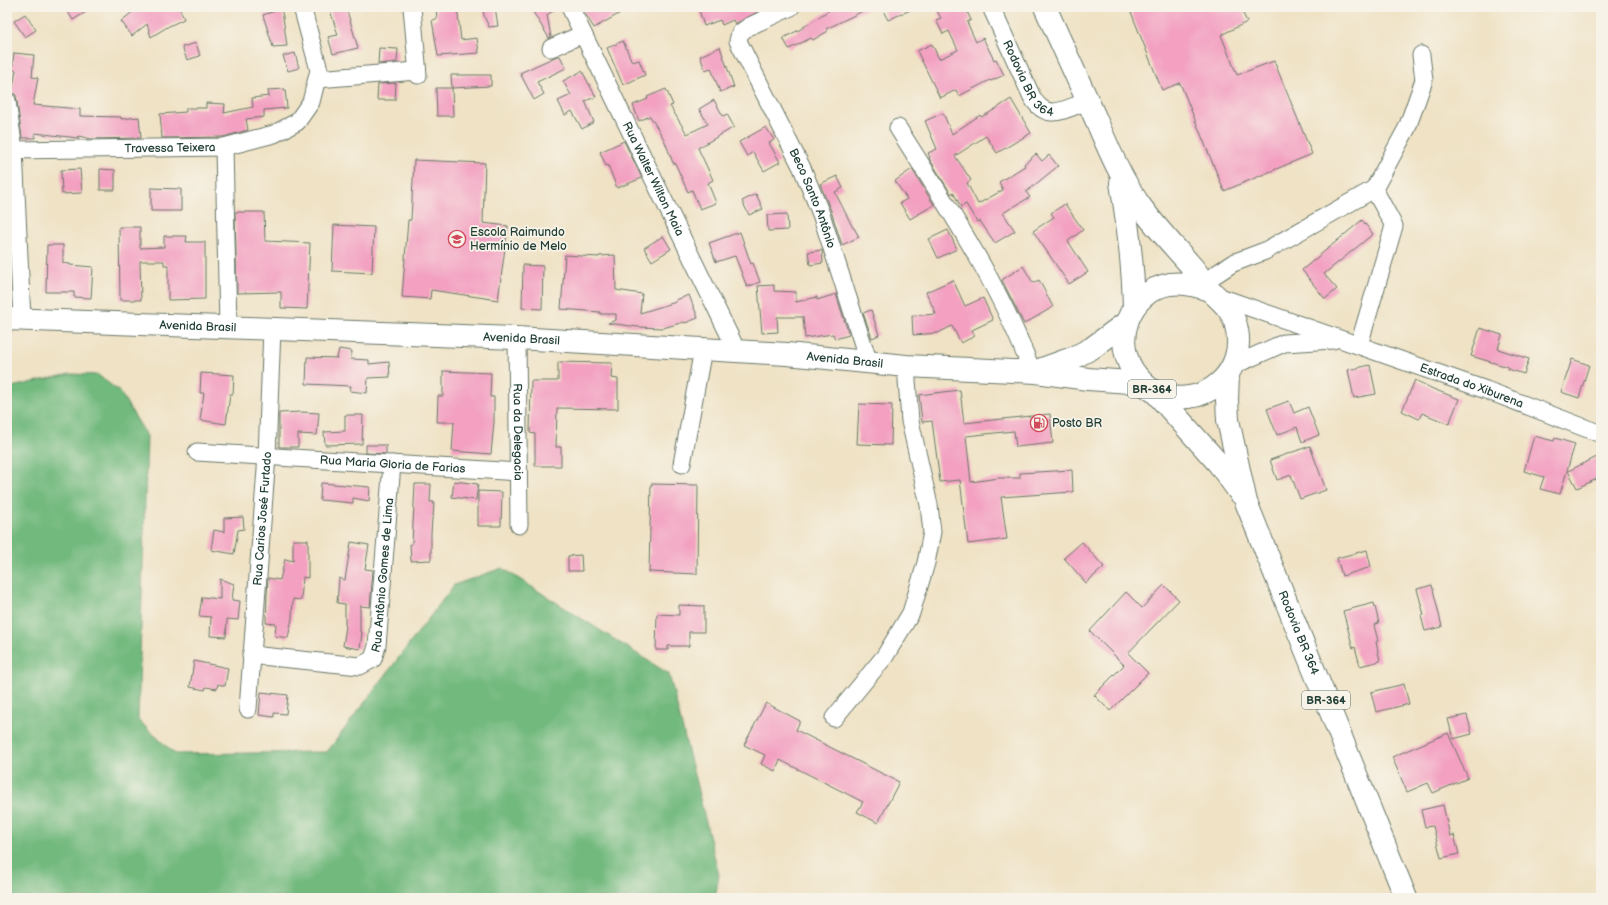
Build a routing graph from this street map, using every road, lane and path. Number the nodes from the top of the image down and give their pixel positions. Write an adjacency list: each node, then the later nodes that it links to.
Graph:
1 (302, 7): 10 (street)
2 (412, 7): 10 (street)
3 (570, 7): 7 (street, Rua Walter Wilton Maia)
4 (791, 7): 28 (street, Beco Santo Antônio)
5 (991, 7): 12 (street, Rodovia BR 364)
6 (1045, 7): 12 (main road, Rodovia BR 364 / BR-364)
7 (583, 34): 8 (street); 27 (street, Rua Walter Wilton Maia)
8 (551, 48)
9 (1420, 55): 17 (street)
10 (317, 79): 14 (street, Travessa Teixera)
11 (7, 101): 15 (street)
12 (1088, 101): 16 (main road, Rodovia BR 364 / BR-364)
13 (898, 128): 31 (street)
14 (224, 147): 15 (street, Travessa Teixera); 21 (street)
15 (14, 150): 20 (street)
16 (1118, 170): 18 (main road, Rodovia BR 364 / BR-364); 19 (main road, Rodovia BR 364 / BR-364)
17 (1374, 189): 18 (street); 25 (street)
18 (1210, 290): 19 (main road, Rodovia BR 364 / BR-364); 24 (street, Estrada do Xiburena); 30 (main road, Rodovia BR 364 / BR-364)
19 (1130, 314): 31 (main road, Avenida Brasil); 32 (main road, Rodovia BR 364 / BR-364)
20 (15, 319): 21 (main road, Avenida Brasil)
21 (228, 327): 22 (main road, Avenida Brasil)
22 (272, 329): 23 (main road, Avenida Brasil); 35 (street, Rua Carios José Furtado)
23 (517, 338): 26 (main road, Avenida Brasil); 38 (street, Rua da Delegacia)
24 (1342, 340): 25 (street, Estrada do Xiburena); 30 (street, Estrada do Xiburena)
25 (1359, 345): 33 (street, Estrada do Xiburena)
26 (702, 349): 27 (main road, Avenida Brasil); 37 (street)
27 (737, 351): 28 (main road, Avenida Brasil)
28 (869, 363): 29 (main road, Avenida Brasil)
29 (906, 366): 31 (main road, Avenida Brasil); 43 (street)
30 (1230, 370): 32 (main road, Rodovia BR 364 / BR-364); 39 (main road, Rodovia BR 364 / BR-364)
31 (1034, 372): 32 (main road, Avenida Brasil)
32 (1149, 387): 39 (main road, Rodovia BR 364 / BR-364)
33 (1601, 434)
34 (197, 452): 35 (street, Rua Maria Gloria de Farias)
35 (266, 456): 36 (street, Rua Maria Gloria de Farias); 41 (street, Rua Carios José Furtado)
36 (392, 464): 38 (street, Rua Maria Gloria de Farias); 41 (street, Rua Antônio Gomes de Lima)
37 (682, 464)
38 (518, 472): 40 (street, Rua da Delegacia)
39 (1246, 502): 44 (main road, Rodovia BR 364 / BR-364)
40 (519, 525)
41 (251, 655): 42 (street, Rua Carios José Furtado)
42 (248, 709)
43 (834, 718)
44 (1406, 898)

